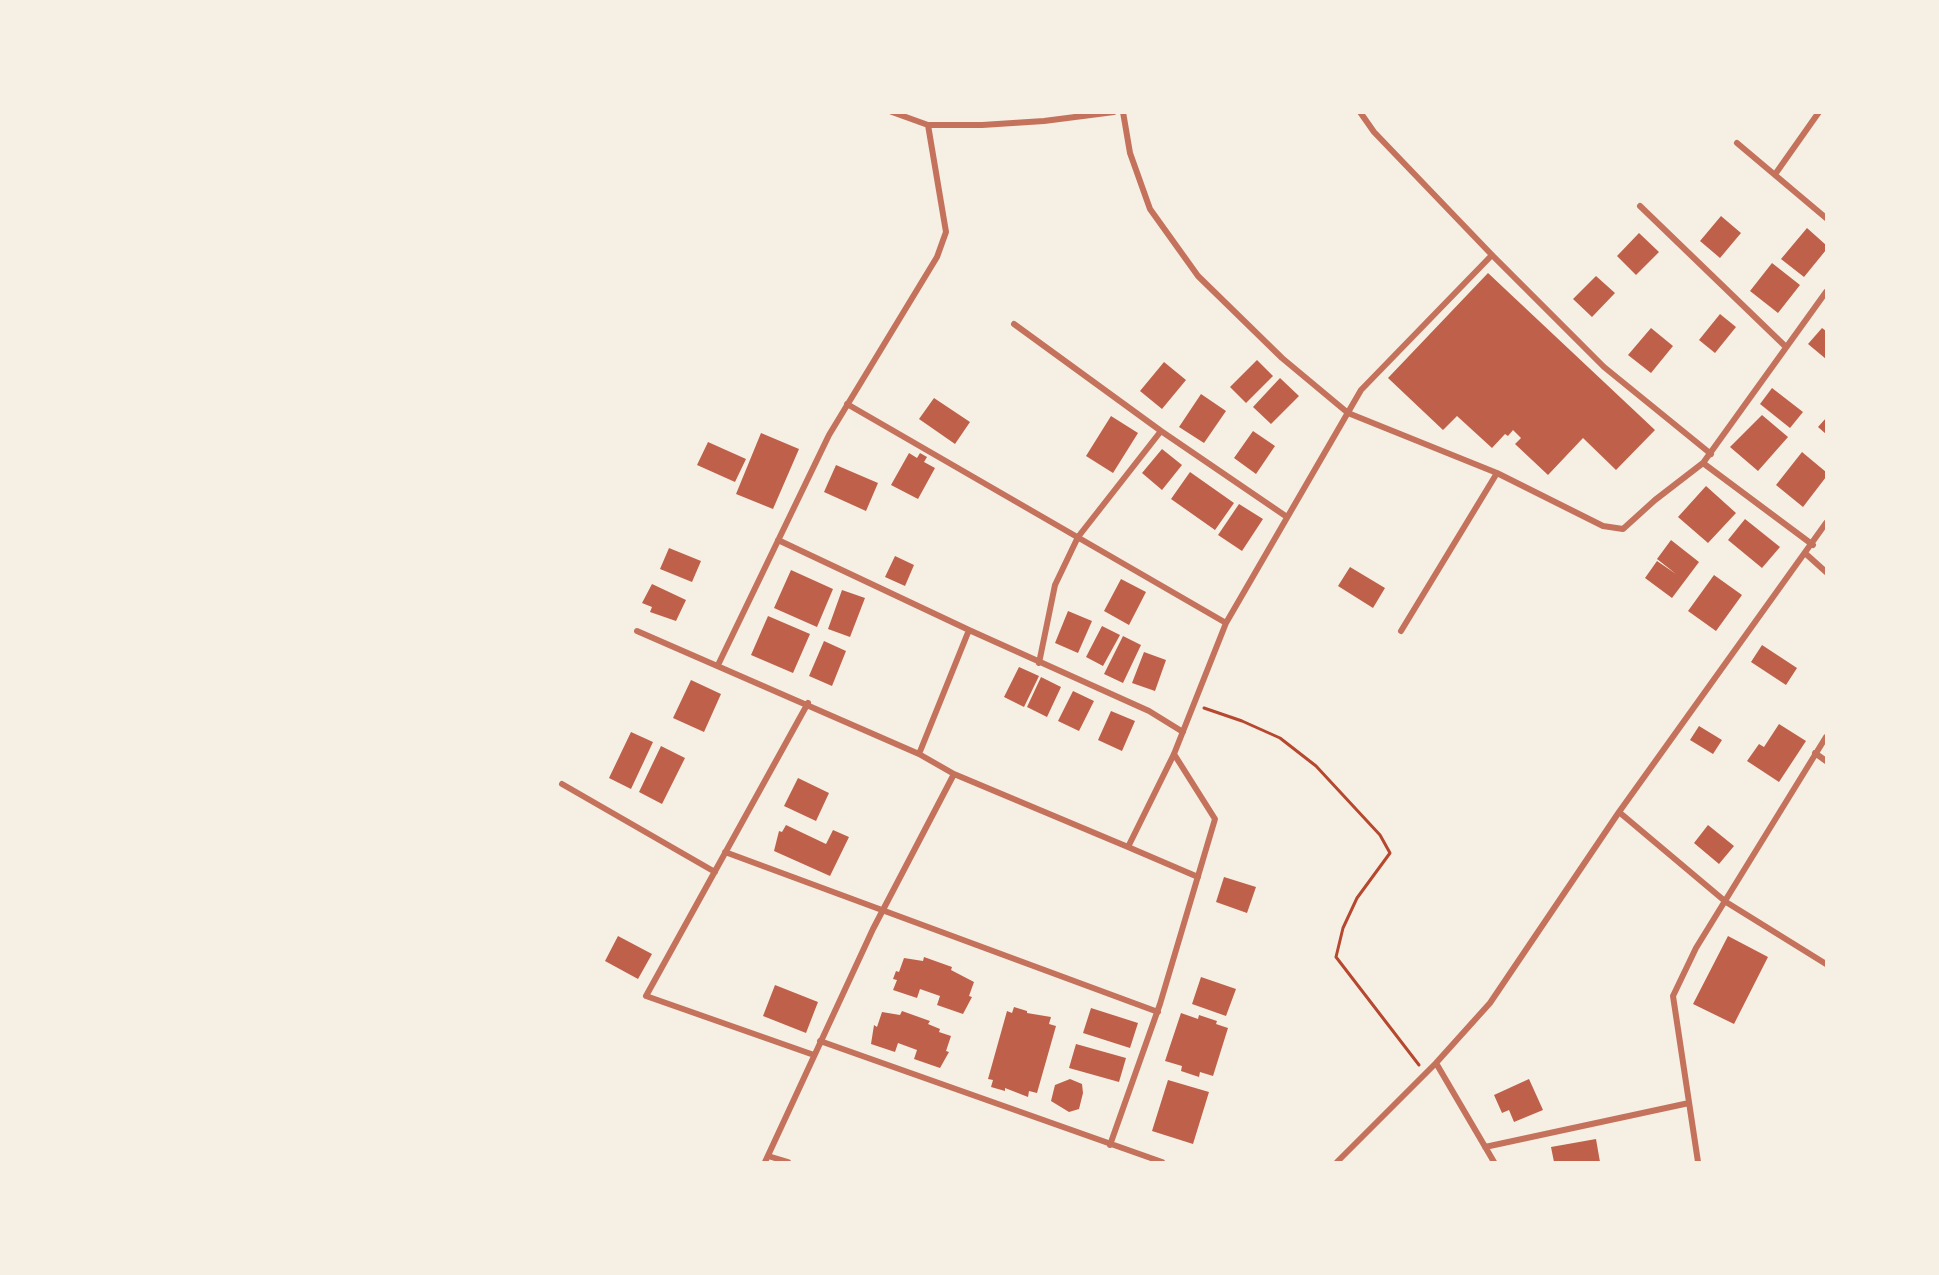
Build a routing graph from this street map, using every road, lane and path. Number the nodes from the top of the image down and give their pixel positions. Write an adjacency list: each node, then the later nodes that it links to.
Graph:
1 (892, 112): 6 (street)
2 (1114, 112): 6 (street)
3 (1123, 112): 16 (street)
4 (1360, 112): 11 (street)
5 (1819, 112): 8 (street)
6 (928, 124): 15 (street)
7 (1737, 143): 8 (street)
8 (1776, 173): 10 (street)
9 (1640, 206): 14 (street)
10 (1827, 218)
11 (1492, 255): 16 (street); 18 (street)
12 (1827, 292): 14 (street)
13 (1014, 324): 17 (street)
14 (1786, 347): 18 (street)
15 (847, 404): 23 (street); 24 (street)
16 (1348, 413): 20 (street); 21 (street)
17 (1161, 431): 21 (street); 23 (street)
18 (1711, 454): 19 (street)
19 (1703, 463): 20 (street); 25 (street)
20 (1497, 473): 31 (street)
21 (1287, 517): 28 (street)
22 (1827, 523): 25 (street)
23 (1078, 537): 28 (street); 32 (street)
24 (778, 540): 29 (street); 33 (street)
25 (1813, 545): 26 (street)
26 (1806, 554): 27 (street); 44 (street)
27 (1827, 572)
28 (1226, 623): 35 (street)
29 (969, 630): 32 (street); 39 (street)
30 (637, 631): 33 (street)
31 (1401, 631)
32 (1040, 663): 36 (street)
33 (718, 665): 34 (street)
34 (808, 704): 39 (street); 46 (street)
35 (1194, 705): 36 (street); 56 (path)
36 (1183, 732): 40 (street)
37 (1827, 737): 38 (street)
38 (1815, 753): 41 (street); 49 (street)
39 (919, 754): 42 (street)
40 (1174, 754): 45 (street); 48 (street)
41 (1827, 761)
42 (954, 774): 45 (street); 50 (street)
43 (562, 784): 47 (street)
44 (1619, 812): 49 (street); 55 (street)
45 (1128, 847): 48 (street)
46 (726, 852): 47 (street); 50 (street)
47 (715, 872): 54 (street)
48 (1198, 877): 52 (street)
49 (1726, 902): 51 (street); 57 (street)
50 (882, 910): 52 (street); 53 (street)
51 (1827, 964)
52 (1158, 1012): 58 (street)
53 (820, 1041): 54 (street); 58 (street)
54 (814, 1055): 60 (street)
55 (1436, 1063): 56 (street); 59 (street)
56 (1425, 1074): 63 (street)
57 (1689, 1103): 59 (street); 65 (street)
58 (1110, 1145): 62 (street)
59 (1485, 1148): 64 (street)
60 (766, 1159): 61 (street)
61 (788, 1162)
62 (1162, 1162)
63 (1337, 1162)
64 (1494, 1162)
65 (1698, 1162)

